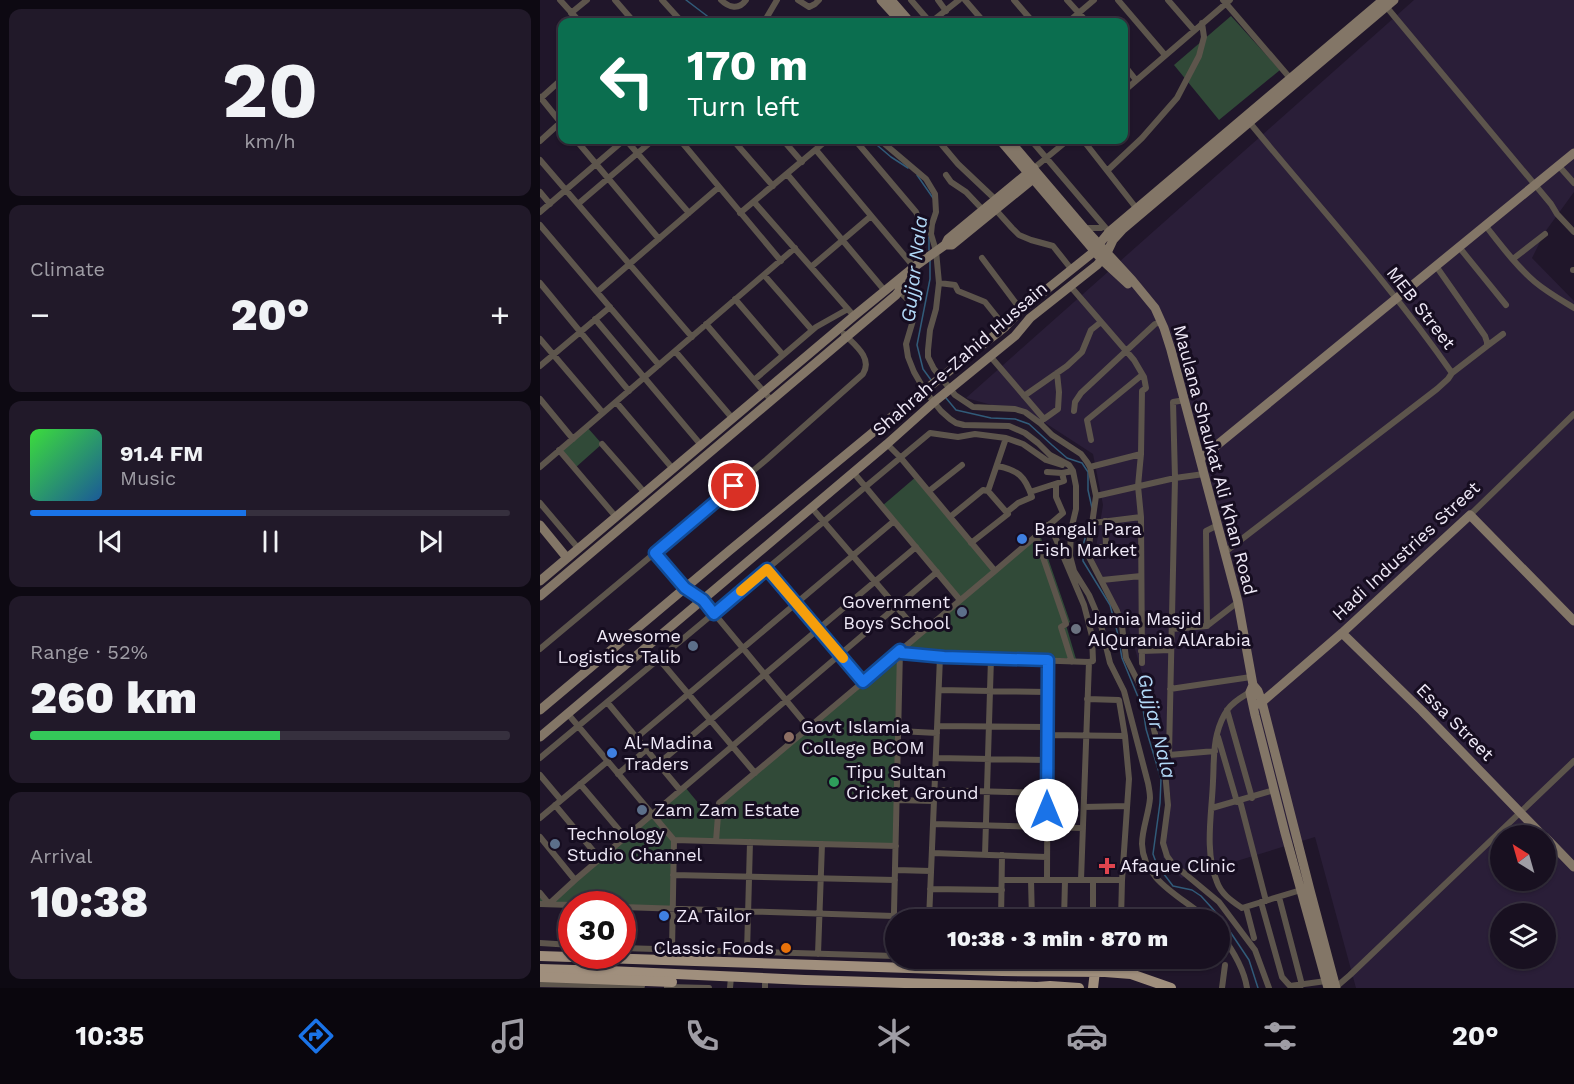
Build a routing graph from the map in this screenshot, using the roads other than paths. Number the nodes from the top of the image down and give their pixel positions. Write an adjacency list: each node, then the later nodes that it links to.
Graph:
1 (560, 0): 24 (street)
2 (586, 0): 24 (street)
3 (615, 0): 27 (street)
4 (662, 0): 28 (street)
5 (721, 0): 6 (street)
6 (746, 0)
7 (777, 0): 29 (street)
8 (798, 0): 9 (street)
9 (819, 0)
10 (881, 0): 30 (main road)
11 (891, 0): 31 (main road)
12 (911, 0): 32 (street)
13 (938, 0): 23 (street)
14 (959, 0): 23 (street)
15 (964, 0): 34 (street)
16 (1014, 0): 35 (street)
17 (1067, 0): 25 (street)
18 (1094, 0): 25 (street)
19 (1118, 0): 40 (street)
20 (1168, 0): 39 (street)
21 (1226, 1): 38 (street); 42 (street)
22 (1386, 2): 42 (main road, Shahrah-e-Zahid Hussain); 48 (main road, Shahrah-e-Zahid Hussain); 81 (street)
23 (946, 11): 33 (street)
24 (571, 13): 26 (street)
25 (1079, 13): 36 (street); 37 (street)
26 (576, 18)
27 (631, 18)
28 (676, 18)
29 (766, 18)
30 (897, 18)
31 (907, 18)
32 (927, 18)
33 (936, 18)
34 (980, 18)
35 (1030, 18)
36 (1073, 18)
37 (1083, 18)
38 (1202, 23): 39 (street); 75 (street)
39 (1194, 30): 40 (street)
40 (1165, 55): 43 (street)
41 (1128, 70): 43 (street)
42 (1290, 78): 90 (main road, Shahrah-e-Zahid Hussain)
43 (1136, 80): 45 (street)
44 (558, 82): 46 (street)
45 (1128, 87)
46 (540, 97): 47 (street)
47 (558, 118)
48 (1250, 123): 99 (main road, Shahrah-e-Zahid Hussain); 125 (street, MEB Street)
49 (558, 126): 50 (street)
50 (540, 141)
51 (579, 144): 73 (street)
52 (620, 144): 73 (street)
53 (629, 144): 68 (street)
54 (648, 144): 68 (street)
55 (683, 144): 83 (street)
56 (736, 144): 82 (street)
57 (786, 144): 72 (street)
58 (823, 144): 67 (street)
59 (858, 144): 110 (street)
60 (885, 144): 110 (street)
61 (1004, 144): 76 (main road, Maulana Shaukat Ali Khan Road)
62 (1012, 144): 76 (main road, Maulana Shaukat Ali Khan Road)
63 (1035, 144): 70 (street)
64 (1063, 144): 70 (street)
65 (1086, 144): 75 (street)
66 (942, 145): 89 (street)
67 (816, 150): 72 (street); 95 (street)
68 (638, 153): 79 (street); 93 (street)
69 (1573, 155): 74 (main road)
70 (1047, 158): 76 (street); 99 (street)
71 (540, 160): 84 (street)
72 (802, 162): 77 (street)
73 (596, 164): 79 (street); 84 (street)
74 (1558, 165): 80 (street); 81 (main road)
75 (1108, 170): 90 (street)
76 (1034, 173): 89 (main road); 98 (main road, Maulana Shaukat Ali Khan Road); 107 (main road, Maulana Shaukat Ali Khan Road)
77 (787, 174): 82 (street); 103 (street)
78 (946, 175): 91 (street)
79 (608, 178): 88 (street); 102 (street)
80 (1574, 183)
81 (1535, 185): 97 (main road); 100 (street)
82 (773, 186): 86 (street)
83 (719, 187): 93 (street); 94 (street)
84 (566, 190): 87 (street); 88 (street)
85 (540, 192): 87 (street)
86 (754, 202): 94 (street); 106 (street)
87 (550, 204): 92 (street)
88 (578, 204): 113 (street)
89 (995, 204): 91 (main road); 104 (main road); 116 (street)
90 (1137, 209): 99 (main road, Shahrah-e-Zahid Hussain)
91 (983, 210): 104 (main road)
92 (540, 212)
93 (689, 213): 102 (street)
94 (740, 213): 112 (street)
95 (871, 216): 103 (street); 110 (street)
96 (540, 225): 124 (street)
97 (1485, 225): 105 (main road); 111 (street)
98 (1084, 228): 99 (street); 107 (main road, Maulana Shaukat Ali Khan Road)
99 (1109, 232): 107 (main road, Shahrah-e-Zahid Hussain); 108 (main road, Shahrah-e-Zahid Hussain)
100 (1574, 232)
101 (1545, 234): 111 (street)
102 (659, 238): 113 (street)
103 (842, 240): 115 (street); 122 (street)
104 (945, 245): 110 (main road)
105 (1460, 247): 114 (main road); 127 (street)
106 (795, 248): 112 (street); 115 (street)
107 (1097, 248): 108 (main road, Maulana Shaukat Ali Khan Road); 116 (main road, Shahrah-e-Zahid Hussain)
108 (1105, 256): 121 (main road, Shahrah-e-Zahid Hussain); 133 (main road, Maulana Shaukat Ali Khan Road)
109 (982, 258): 130 (street)
110 (926, 259): 118 (main road); 119 (street)
111 (1513, 259): 129 (street)
112 (781, 261): 117 (street)
113 (629, 264): 124 (street); 141 (street)
114 (1436, 266): 125 (main road); 143 (street)
115 (811, 267): 131 (street)
116 (1072, 270): 130 (main road, Shahrah-e-Zahid Hussain)
117 (764, 275): 126 (street); 137 (street)
118 (901, 279): 122 (main road); 123 (main road)
119 (939, 282): 136 (street); 155 (street)
120 (540, 283): 138 (street)
121 (1071, 287): 134 (street); 148 (main road, Shahrah-e-Zahid Hussain)
122 (885, 291): 131 (main road)
123 (899, 291): 139 (main road); 157 (street)
124 (597, 292): 128 (street)
125 (1395, 298): 152 (street, MEB Street); 181 (main road)
126 (735, 299): 135 (street); 147 (street)
127 (1506, 305)
128 (610, 307): 132 (street); 149 (street)
129 (1574, 308)
130 (1021, 310): 136 (main road, Shahrah-e-Zahid Hussain)
131 (851, 312): 137 (street); 139 (main road)
132 (595, 319): 138 (street); 154 (street)
133 (1159, 319): 144 (street); 164 (main road, Maulana Shaukat Ali Khan Road)
134 (1101, 322): 144 (street); 151 (street)
135 (706, 324): 141 (street); 156 (street)
136 (1005, 327): 155 (main road, Shahrah-e-Zahid Hussain)
137 (812, 330): 147 (street)
138 (580, 332): 146 (street); 158 (street)
139 (843, 332): 160 (main road); 163 (main road); 223 (street)
140 (1503, 334): 143 (street)
141 (692, 337): 145 (street)
142 (540, 339): 146 (street)
143 (1487, 346): 152 (street)
144 (1126, 350): 153 (street); 167 (street)
145 (675, 351): 149 (street); 170 (street)
146 (553, 355): 150 (street); 168 (street)
147 (783, 355): 156 (street)
148 (990, 356): 159 (main road, Shahrah-e-Zahid Hussain); 161 (street)
149 (659, 365): 154 (street)
150 (540, 366)
151 (1057, 373): 161 (street); 171 (street)
152 (1452, 373): 222 (street, MEB Street)
153 (1142, 375): 174 (street); 179 (street)
154 (644, 378): 158 (street); 177 (street)
155 (939, 379): 157 (main road, Shahrah-e-Zahid Hussain); 159 (street)
156 (754, 380): 160 (street)
157 (926, 390): 165 (street); 220 (main road, Shahrah-e-Zahid Hussain)
158 (629, 391): 166 (street)
159 (948, 391): 165 (main road, Shahrah-e-Zahid Hussain); 171 (street)
160 (763, 392): 163 (street); 170 (main road)
161 (1024, 396): 171 (street)
162 (540, 399): 173 (street)
163 (771, 400): 235 (main road)
164 (1185, 400): 181 (main road, Maulana Shaukat Ali Khan Road); 193 (street)
165 (935, 401): 176 (main road, Shahrah-e-Zahid Hussain); 188 (street)
166 (616, 402): 168 (street); 187 (street)
167 (1074, 411)
168 (603, 413): 173 (street)
169 (1574, 414): 205 (street, Hadi Industries Street)
170 (733, 418): 177 (main road)
171 (1042, 421): 186 (street)
172 (1006, 438): 180 (street); 184 (street); 185 (street)
173 (573, 439): 178 (street)
174 (1091, 440)
175 (602, 444): 200 (street)
176 (887, 444): 180 (street); 189 (main road, Shahrah-e-Zahid Hussain)
177 (701, 445): 187 (main road)
178 (559, 450): 182 (street); 206 (street)
179 (1142, 454): 186 (street); 195 (street)
180 (900, 457): 196 (street); 198 (street)
181 (1200, 459): 192 (main road, Maulana Shaukat Ali Khan Road)
182 (541, 463)
183 (962, 465): 198 (street)
184 (1062, 465)
185 (997, 466): 197 (street); 199 (street)
186 (1089, 467): 201 (street)
187 (673, 469): 200 (main road)
188 (1073, 471): 191 (street); 372 (street)
189 (853, 472): 196 (street); 203 (main road, Shahrah-e-Zahid Hussain)
190 (1047, 472): 191 (street)
191 (1062, 473): 194 (street)
192 (1204, 474): 193 (street); 215 (main road, Maulana Shaukat Ali Khan Road)
193 (1175, 478): 195 (street); 245 (street)
194 (1056, 484): 199 (street); 214 (street)
195 (1138, 486): 201 (street); 208 (street)
196 (865, 487): 209 (street); 211 (street)
197 (988, 490): 204 (street); 207 (street)
198 (929, 492): 207 (street)
199 (1030, 492): 204 (street)
200 (645, 493): 206 (main road)
201 (1096, 496): 212 (street)
202 (540, 503): 219 (street)
203 (812, 508): 211 (street); 226 (main road, Shahrah-e-Zahid Hussain)
204 (1006, 512): 217 (street)
205 (1470, 515): 242 (main road); 247 (main road, Hadi Industries Street)
206 (616, 517): 219 (main road)
207 (950, 517): 217 (street)
208 (1141, 517): 210 (street); 231 (street)
209 (894, 521): 218 (street); 224 (street)
210 (1105, 521): 212 (street); 221 (street)
211 (824, 522): 224 (street); 227 (street)
212 (1093, 523): 221 (street)
213 (540, 525): 225 (main road)
214 (1048, 525): 216 (street); 259 (street)
215 (1218, 525): 222 (main road, Maulana Shaukat Ali Khan Road); 243 (street)
216 (1036, 537): 228 (street); 258 (street)
217 (972, 543): 228 (street)
218 (916, 547): 229 (street); 233 (street)
219 (578, 548): 225 (main road)
220 (729, 550): 226 (main road); 234 (main road, Shahrah-e-Zahid Hussain)
221 (1089, 550): 232 (street)
222 (1225, 552): 238 (main road, Maulana Shaukat Ali Khan Road)
223 (655, 553): 234 (street); 249 (street)
224 (853, 556): 233 (street); 239 (street)
225 (567, 558): 230 (main road)
226 (742, 567): 236 (main road, Shahrah-e-Zahid Hussain)
227 (767, 569): 239 (street); 241 (street)
228 (995, 571): 237 (street)
229 (937, 572): 237 (street); 240 (street)
230 (542, 576)
231 (1141, 576): 232 (street); 251 (street)
232 (1102, 580): 419 (street)
233 (875, 581): 240 (street); 244 (street)
234 (685, 588): 236 (street); 273 (main road, Shahrah-e-Zahid Hussain)
235 (540, 596)
236 (703, 600): 241 (street); 275 (main road, Shahrah-e-Zahid Hussain)
237 (960, 600): 246 (street)
238 (1238, 602): 243 (street); 263 (main road, Maulana Shaukat Ali Khan Road)
239 (796, 603): 244 (street); 248 (street)
240 (896, 607): 246 (street); 253 (street)
241 (714, 614): 248 (street); 255 (street)
242 (1574, 621)
243 (1207, 626): 245 (street)
244 (818, 629): 253 (street); 261 (street)
245 (1172, 629): 250 (street)
246 (919, 633): 252 (street)
247 (1342, 633): 272 (main road, Hadi Industries Street); 317 (main road, Essa Street)
248 (743, 648): 261 (street); 268 (street)
249 (540, 649)
250 (1171, 650): 251 (street); 264 (street)
251 (1141, 651): 260 (street)
252 (901, 652): 254 (street); 262 (street); 282 (street)
253 (840, 655): 262 (street); 270 (street)
254 (940, 657): 256 (street); 265 (street)
255 (658, 658): 268 (street); 271 (street)
256 (991, 658): 257 (street); 266 (street)
257 (1048, 660): 258 (street); 267 (street)
258 (1072, 662): 259 (street)
259 (1089, 662): 269 (street)
260 (1142, 663)
261 (765, 675): 270 (street); 276 (street)
262 (863, 682): 280 (street)
263 (1251, 684): 264 (street); 272 (main road, Maulana Shaukat Ali Khan Road); 274 (street)
264 (1170, 689): 291 (street)
265 (939, 690): 266 (street); 281 (street)
266 (990, 691): 267 (street); 278 (street)
267 (1048, 692): 279 (street)
268 (688, 694): 276 (street); 288 (street)
269 (1087, 699): 285 (street); 286 (street)
270 (786, 700): 280 (street); 289 (street)
271 (607, 702): 277 (street); 288 (street)
272 (1258, 704): 305 (main road, Maulana Shaukat Ali Khan Road); 407 (main road, Maulana Shaukat Ali Khan Road)
273 (540, 710)
274 (1227, 710): 283 (street); 308 (street)
275 (568, 714): 277 (street); 287 (main road, Shahrah-e-Zahid Hussain)
276 (711, 720): 289 (street); 298 (street)
277 (578, 726): 292 (street); 296 (street)
278 (989, 726): 279 (street); 281 (street); 294 (street)
279 (1048, 727): 284 (street)
280 (809, 728): 299 (street)
281 (937, 729): 282 (street); 293 (street)
282 (899, 731): 310 (street)
283 (1217, 733): 291 (street); 312 (street)
284 (1048, 735): 285 (street); 295 (street)
285 (1086, 735): 286 (street); 315 (street)
286 (1125, 736): 314 (street)
287 (540, 738)
288 (636, 738): 290 (street)
289 (732, 746): 299 (street); 303 (street)
290 (646, 750): 298 (street); 300 (street)
291 (1215, 751): 316 (street)
292 (540, 758)
293 (936, 758): 294 (street); 304 (street)
294 (988, 759): 295 (street); 306 (street)
295 (1048, 760): 307 (street)
296 (608, 761): 300 (street); 302 (street)
297 (1574, 761): 317 (street)
298 (658, 764): 303 (street)
299 (755, 773): 328 (street)
300 (618, 774): 318 (street)
301 (540, 775): 309 (street)
302 (580, 784): 309 (street); 326 (street)
303 (680, 790): 318 (street)
304 (934, 790): 306 (street); 311 (street)
305 (1274, 790): 308 (street); 355 (main road, Maulana Shaukat Ali Khan Road)
306 (987, 792): 307 (street); 322 (street)
307 (1047, 793): 323 (street)
308 (1252, 798): 312 (street)
309 (561, 800): 313 (street)
310 (897, 800): 311 (street); 331 (street)
311 (934, 801): 320 (street)
312 (1239, 801): 316 (street); 358 (street)
313 (555, 805): 319 (street); 337 (street)
314 (1127, 806): 315 (street); 352 (street)
315 (1084, 807): 324 (street)
316 (1212, 808): 362 (street)
317 (1521, 812): 321 (main road, Essa Street); 407 (street)
318 (652, 814): 326 (street); 327 (street)
319 (540, 818)
320 (933, 824): 322 (street); 333 (street)
321 (1533, 825)
322 (986, 826): 323 (street); 334 (street)
323 (1047, 828): 324 (street); 336 (street)
324 (1083, 828): 350 (street)
325 (540, 837): 344 (street)
326 (625, 837): 337 (street)
327 (674, 840): 328 (street); 341 (street)
328 (716, 841): 329 (street)
329 (750, 842): 330 (street); 342 (street)
330 (822, 844): 331 (street); 343 (street)
331 (896, 846): 339 (street)
332 (1556, 848): 338 (main road, Essa Street)
333 (932, 853): 334 (street); 340 (street)
334 (985, 855): 335 (street)
335 (1002, 855): 336 (street); 346 (street)
336 (1047, 857): 348 (street)
337 (600, 859): 344 (street)
338 (1574, 867)
339 (896, 870): 340 (street); 345 (street)
340 (931, 871): 353 (street)
341 (673, 875): 342 (street); 364 (street)
342 (749, 877): 343 (street); 373 (street)
343 (821, 878): 345 (street); 374 (street)
344 (575, 880): 360 (street)
345 (895, 880): 365 (street)
346 (1002, 880): 347 (street); 354 (street)
347 (1031, 880): 348 (street); 368 (street)
348 (1047, 880): 349 (street)
349 (1065, 880): 350 (street); 369 (street)
350 (1081, 880): 351 (street)
351 (1093, 880): 352 (street); 370 (street)
352 (1122, 880): 371 (street)
353 (930, 889): 354 (street); 366 (street)
354 (1002, 890): 367 (street)
355 (1301, 890): 357 (street); 407 (main road, Maulana Shaukat Ali Khan Road)
356 (540, 893): 360 (street)
357 (1279, 897): 358 (street); 405 (street)
358 (1263, 902): 362 (street); 412 (street)
359 (540, 904): 360 (street)
360 (549, 904): 361 (street)
361 (558, 904)
362 (1246, 907): 376 (street)
363 (636, 908): 364 (street)
364 (673, 909): 373 (street); 381 (street)
365 (894, 909)
366 (929, 909)
367 (1001, 909)
368 (1032, 909)
369 (1064, 909)
370 (1093, 909)
371 (1121, 909)
372 (1197, 909)
373 (748, 912): 374 (street); 382 (street)
374 (820, 914): 375 (street); 384 (street)
375 (885, 916)
376 (1254, 939)
377 (540, 942): 378 (street)
378 (558, 944)
379 (1230, 948): 418 (street)
380 (636, 949): 381 (street)
381 (672, 950): 382 (street)
382 (747, 952): 384 (street)
383 (540, 954): 386 (main road)
384 (818, 954): 385 (street)
385 (885, 956)
386 (805, 964): 394 (main road); 400 (main road)
387 (540, 969): 391 (main road)
388 (1054, 969): 394 (street)
389 (1120, 969): 396 (street)
390 (1224, 969): 417 (street)
391 (562, 970): 392 (main road); 406 (street)
392 (596, 970): 393 (main road); 408 (main road)
393 (609, 971): 398 (main road); 409 (main road)
394 (1059, 971): 395 (main road)
395 (1095, 971): 396 (main road); 415 (main road)
396 (1120, 973): 416 (main road)
397 (540, 977): 398 (main road, bridge)
398 (710, 982): 399 (main road); 410 (street)
399 (731, 982): 401 (main road)
400 (799, 982): 401 (main road); 403 (main road)
401 (765, 983)
402 (540, 984): 406 (street)
403 (855, 985): 404 (main road)
404 (908, 985): 411 (main road)
405 (1302, 985): 407 (street); 412 (street)
406 (562, 986): 408 (street)
407 (1331, 986)
408 (596, 987): 409 (street)
409 (609, 987): 410 (street)
410 (648, 987)
411 (1048, 987): 413 (main road)
412 (1290, 987)
413 (1071, 988): 414 (main road)
414 (1078, 988)
415 (1093, 988)
416 (1171, 988)
417 (1222, 988)
418 (1247, 988)
419 (1269, 988)

